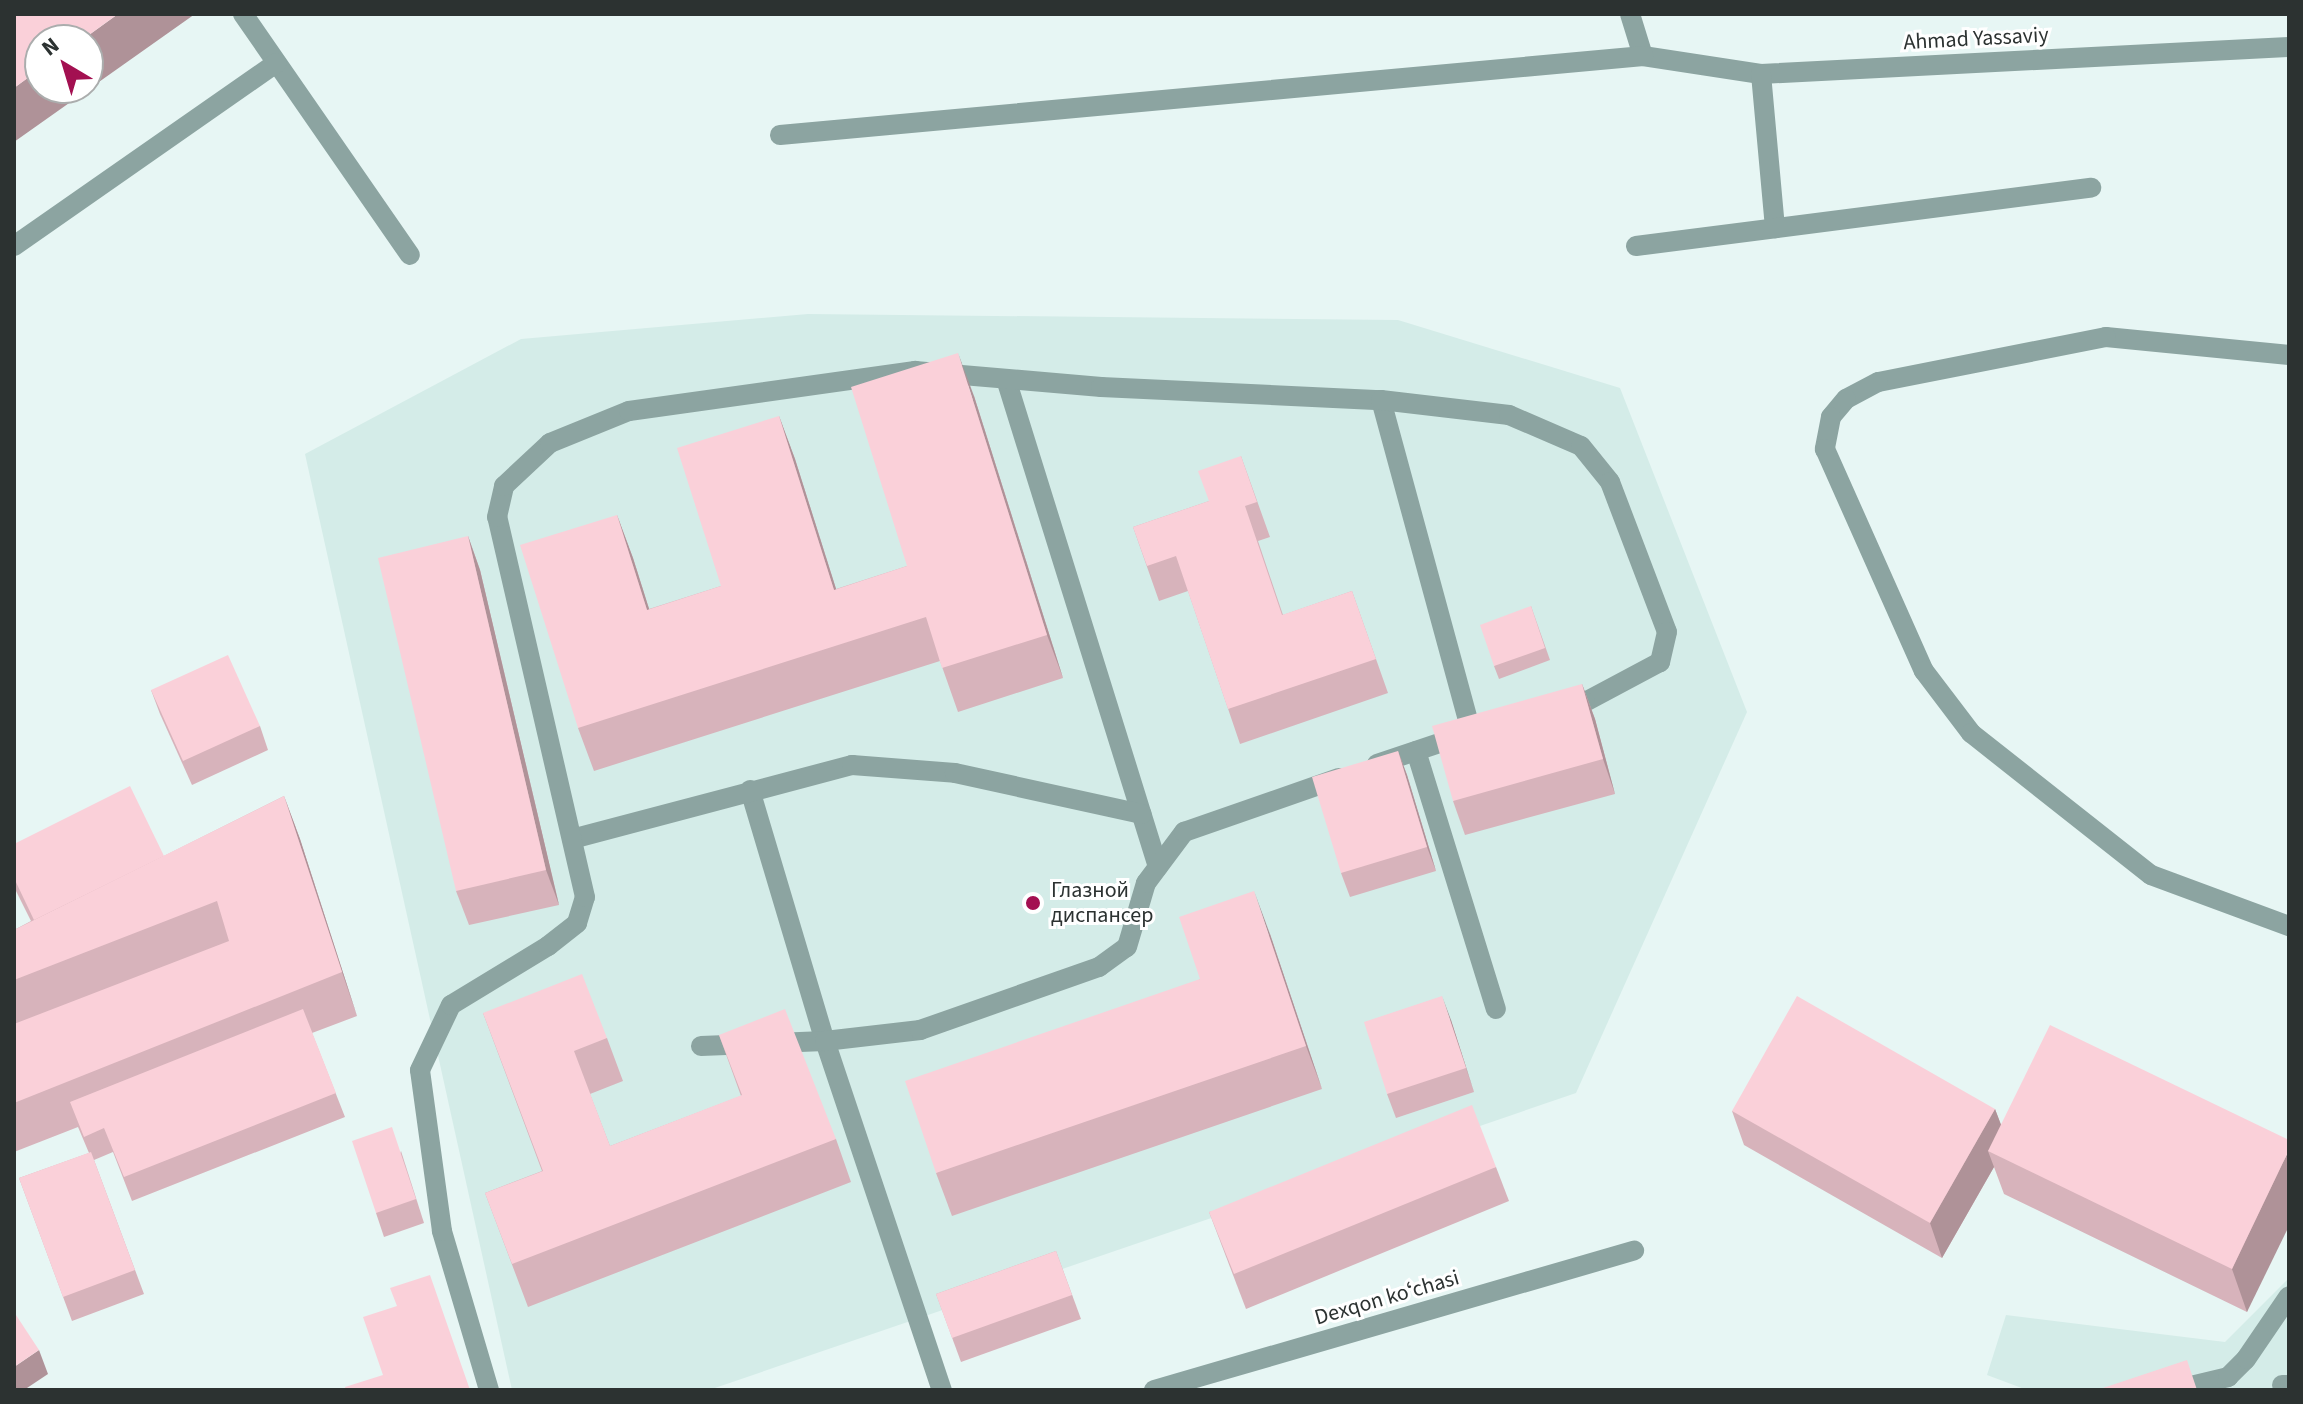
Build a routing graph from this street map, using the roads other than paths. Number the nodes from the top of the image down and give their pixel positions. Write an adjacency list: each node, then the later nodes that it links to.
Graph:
1 (243, 14): 5 (street)
2 (1630, 14): 4 (street)
3 (2289, 47): 6 (street, Ahmad Yassaviy)
4 (1643, 56): 6 (street, Ahmad Yassaviy); 7 (street, Ahmad Yassaviy)
5 (276, 63): 10 (street); 12 (street)
6 (1761, 74): 9 (street)
7 (780, 135)
8 (2091, 188): 9 (street)
9 (1775, 228): 11 (street)
10 (14, 246)
11 (1636, 246)
12 (410, 255)
13 (2289, 355): 22 (street)
14 (1006, 379): 15 (street); 19 (street); 20 (street)
15 (1381, 400): 16 (street); 17 (street)
16 (1543, 713)
17 (1416, 751): 21 (street); 23 (street)
18 (750, 790): 19 (street); 20 (street); 24 (street)
19 (1142, 814): 21 (street)
20 (572, 839): 28 (street)
21 (1158, 867): 24 (street)
22 (2289, 926)
23 (1496, 1009)
24 (825, 1041): 25 (street); 29 (street)
25 (701, 1046)
26 (1634, 1251): 30 (street, Dexqon koʻchasi)
27 (2289, 1296): 31 (street)
28 (489, 1390)
29 (942, 1390)
30 (1154, 1390)
31 (2174, 1390)

